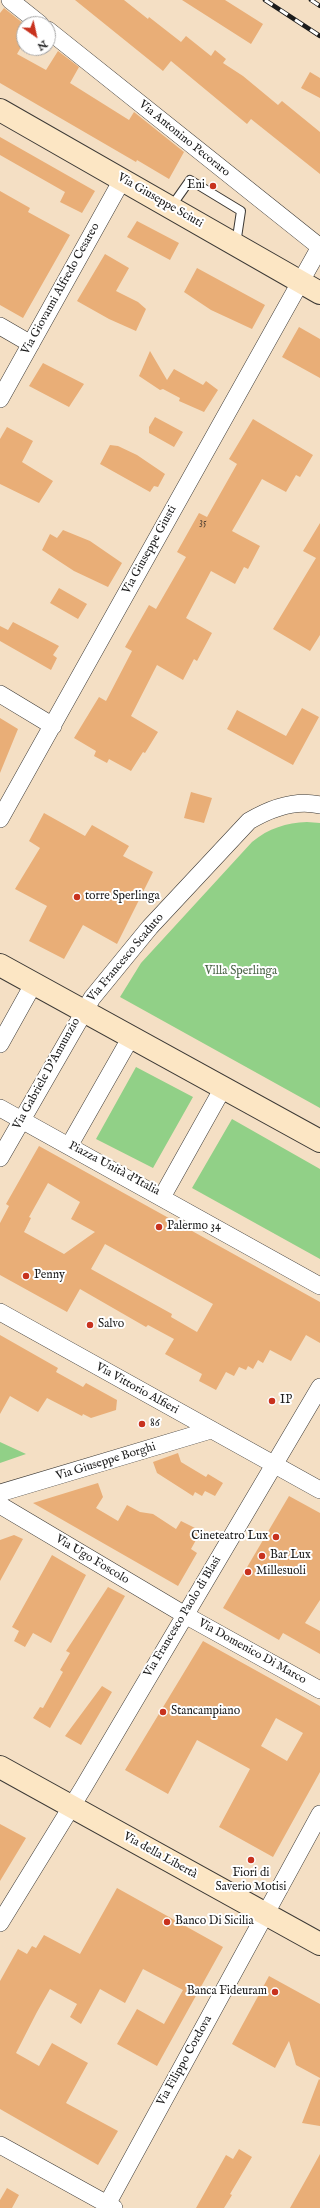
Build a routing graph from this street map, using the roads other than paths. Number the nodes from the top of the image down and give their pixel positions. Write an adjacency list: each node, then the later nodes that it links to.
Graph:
1 (10, 0): 2 (street)
2 (30, 16)
3 (56, 36): 8 (street, Via Antonino Pecoraro)
4 (0, 110): 5 (street, Via Giuseppe Sciuti)
5 (122, 180): 6 (street, Via Giuseppe Sciuti); 12 (street, Via Giovanni Alfredo Cesareo)
6 (171, 208): 7 (street, Via Giuseppe Sciuti); 7 (lane)
7 (236, 244): 9 (street, Via Giuseppe Sciuti)
8 (320, 247): 9 (street, Via Giuseppe Giusti)
9 (300, 281): 10 (street, Via Giuseppe Sciuti); 15 (street, Via Giuseppe Giusti)
10 (320, 293)
11 (0, 326): 12 (street)
12 (31, 344): 13 (street, Via Giovanni Alfredo Cesareo)
13 (1, 394)
14 (0, 694): 15 (street)
15 (52, 726): 17 (street, Via Giuseppe Giusti)
16 (320, 805): 20 (street, Via Francesco Scaduto)
17 (0, 820)
18 (0, 965): 19 (street)
19 (34, 984): 20 (street); 22 (street)
20 (83, 1011): 21 (street); 25 (street, Via Gabriele D'Annunzio)
21 (131, 1037): 23 (street); 27 (street)
22 (0, 1044)
23 (223, 1088): 26 (street); 29 (street, Piazza Unità d'Italia)
24 (0, 1108): 25 (street, Piazza Unità d'Italia)
25 (21, 1120): 27 (street, Piazza Unità d'Italia); 28 (street, Via Gabriele D'Annunzio)
26 (320, 1142)
27 (69, 1146): 29 (street, Piazza Unità d'Italia)
28 (0, 1158)
29 (162, 1197): 30 (street)
30 (320, 1286)
31 (0, 1312): 33 (street, Via Vittorio Alfieri)
32 (320, 1387): 34 (street, Via Francesco Paolo di Blasi)
33 (211, 1430): 34 (street, Via Vittorio Alfieri); 36 (street, Via Giuseppe Borghi)
34 (274, 1465): 35 (street, Via Vittorio Alfieri); 38 (street, Via Francesco Paolo di Blasi)
35 (320, 1490)
36 (0, 1493)
37 (0, 1505): 38 (street, Via Ugo Foscolo)
38 (184, 1615): 39 (street, Via Domenico Di Marco); 41 (street, Via Francesco Paolo di Blasi)
39 (320, 1690)
40 (0, 1767): 41 (street, Via della Libertà)
41 (72, 1807): 43 (street, Via della Libertà); 44 (street, Via Francesco Paolo di Blasi)
42 (320, 1814): 43 (street, Via Filippo Cordova)
43 (266, 1914): 45 (street, Via della Libertà); 47 (street, Via Filippo Cordova)
44 (0, 1923)
45 (320, 1944)
46 (0, 2145): 47 (street)
47 (109, 2207)

